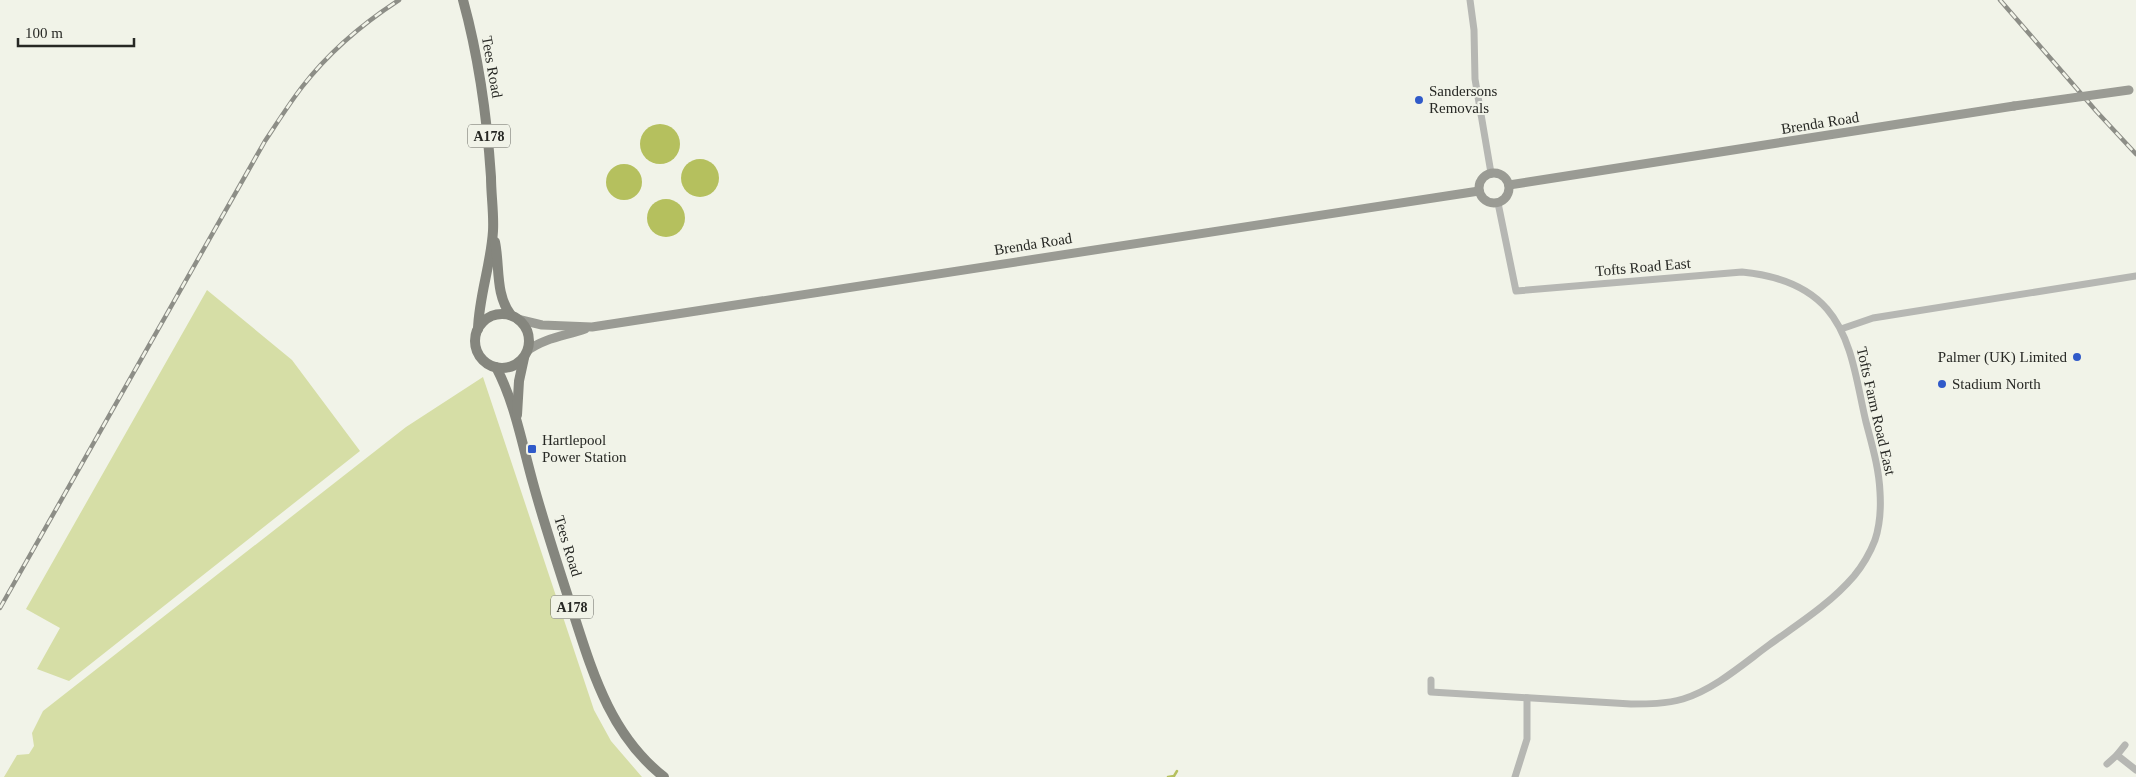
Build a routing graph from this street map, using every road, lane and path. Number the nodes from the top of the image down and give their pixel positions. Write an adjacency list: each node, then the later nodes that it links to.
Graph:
1 (463, 0): 8 (main road, Tees Road / A178)
2 (1470, 0): 4 (street)
3 (2132, 90): 5 (main road, Brenda Road, bridge)
4 (1491, 173): 5 (main road); 6 (main road)
5 (1509, 185): 7 (main road)
6 (1479, 191): 7 (main road); 11 (main road, Brenda Road)
7 (1498, 204): 13 (street, Tofts Road East)
8 (493, 231): 10 (main road, Tees Road / A178); 12 (main road, Tees Road / A178)
9 (2136, 276): 13 (street)
10 (514, 317): 11 (main road, Brenda Road); 12 (main road); 14 (main road, A178)
11 (592, 327): 14 (main road, Brenda Road)
12 (478, 329): 15 (main road, A178)
13 (1841, 329): 18 (street, Tofts Farm Road East)
14 (526, 352): 15 (main road); 16 (main road, Tees Road / A178)
15 (496, 367): 16 (main road, Tees Road / A178)
16 (517, 418): 23 (main road, Tees Road / A178)
17 (1431, 680): 18 (street, Tofts Farm Road East)
18 (1528, 698): 24 (street)
19 (2125, 745): 20 (street)
20 (2116, 755): 21 (street); 22 (street)
21 (2107, 764)
22 (2136, 770)
23 (664, 777)
24 (1515, 777)

